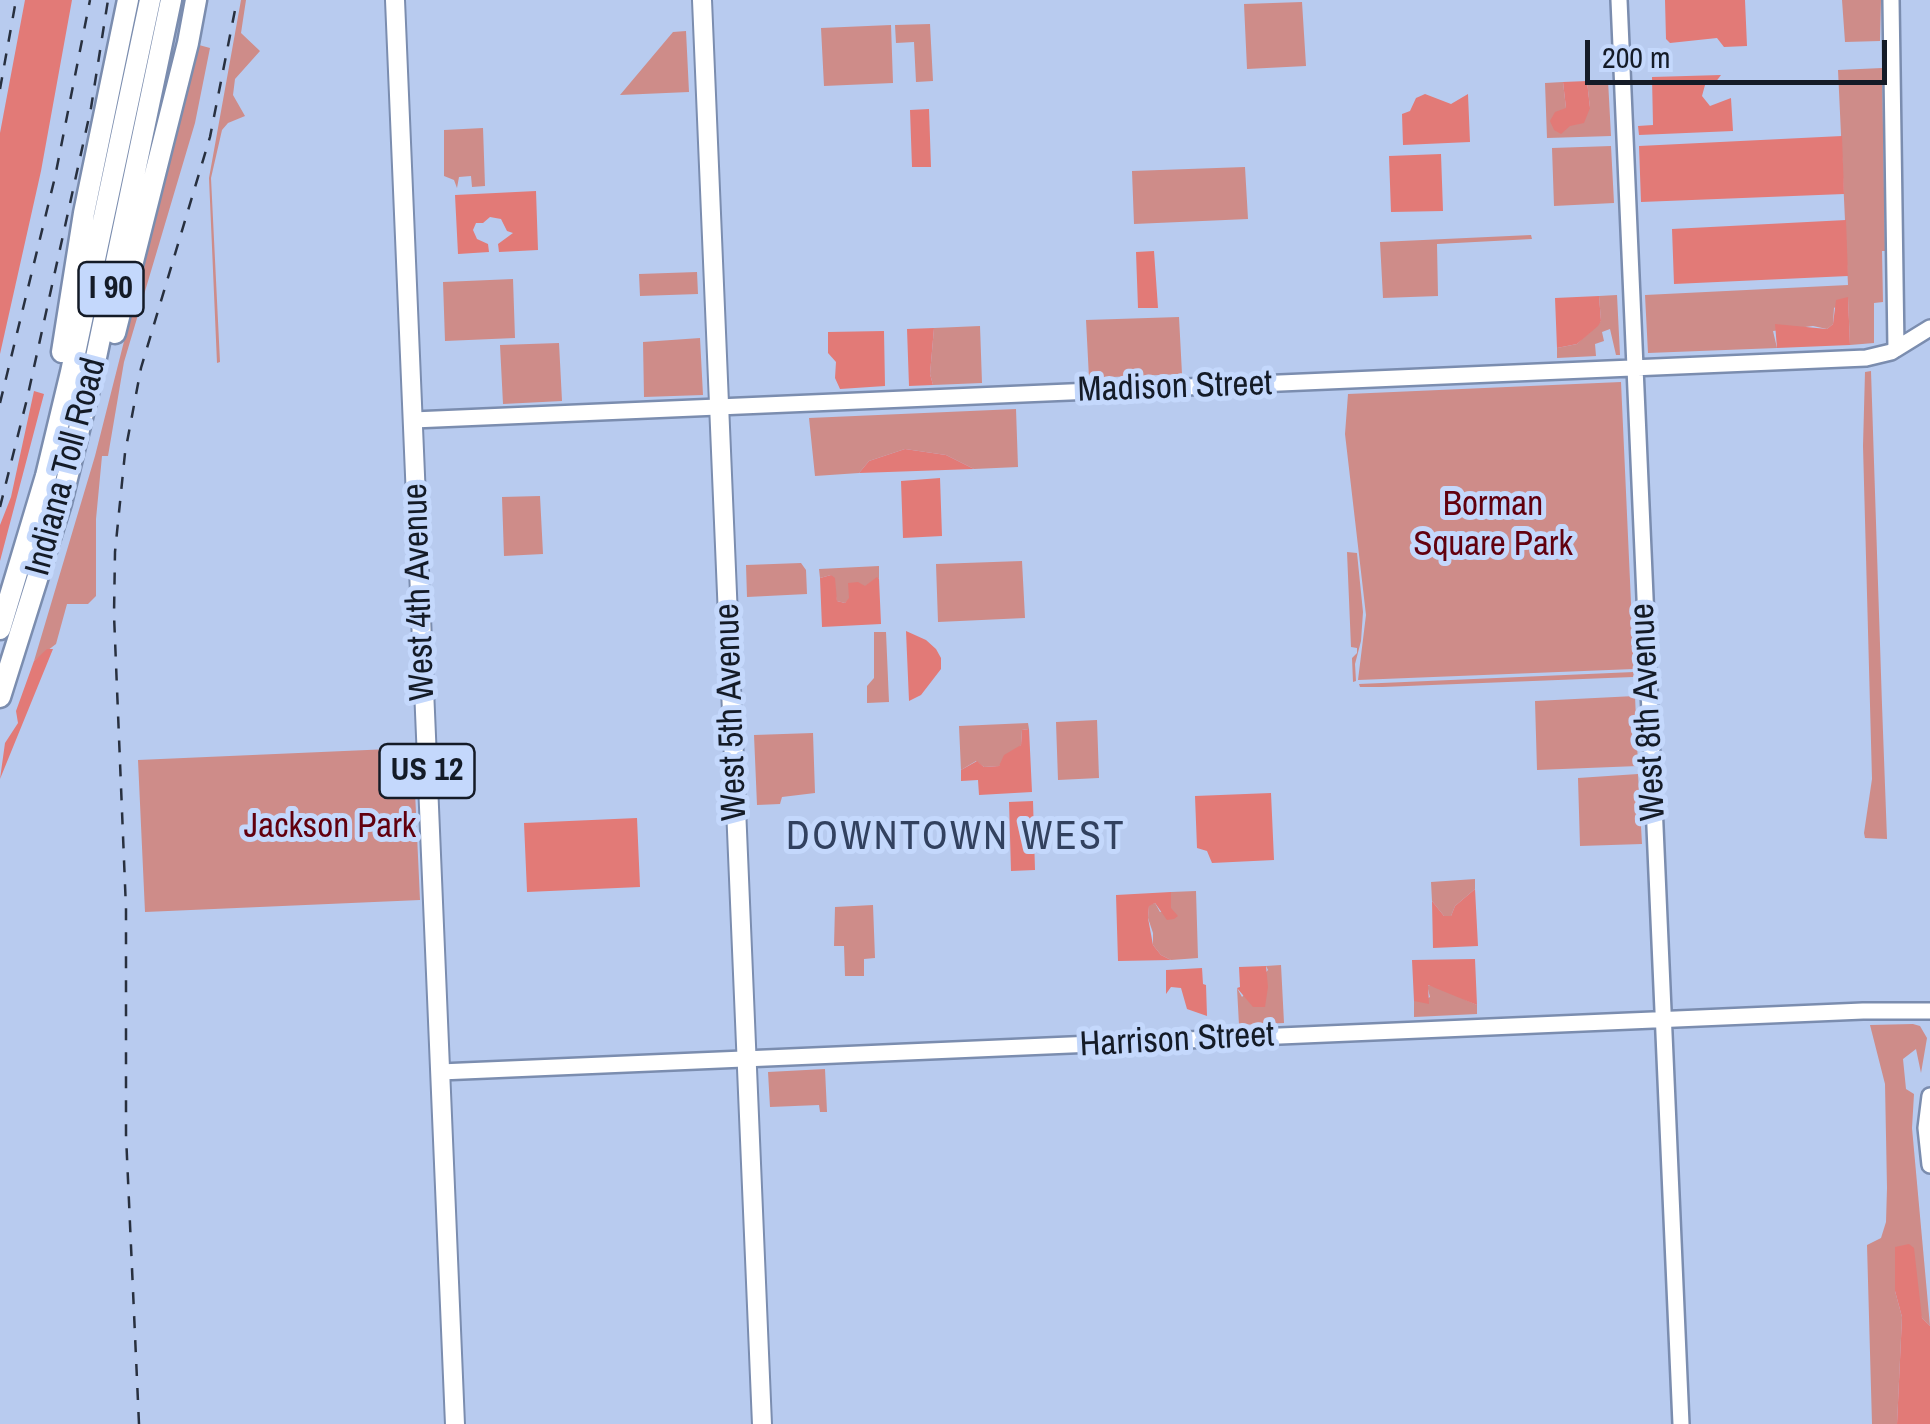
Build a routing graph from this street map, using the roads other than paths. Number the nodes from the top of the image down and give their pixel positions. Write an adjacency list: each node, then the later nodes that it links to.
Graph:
1 (128, 0): 14 (highway)
2 (150, 0): 14 (highway, Indiana Toll Road / I 90)
3 (172, 0): 15 (highway, Indiana Toll Road / I 90)
4 (196, 0): 15 (highway)
5 (395, 0): 13 (main road, West 4th Avenue / US 12)
6 (702, 0): 12 (main road, West 5th Avenue)
7 (1619, 0): 11 (street, West 8th Avenue)
8 (1891, 0): 10 (street)
9 (1930, 328): 10 (street, Madison Street)
10 (1896, 349): 11 (street, Madison Street)
11 (1634, 368): 12 (street, Madison Street); 19 (street, West 8th Avenue)
12 (718, 407): 13 (street, Madison Street); 21 (main road, West 5th Avenue)
13 (413, 420): 22 (main road, West 4th Avenue / US 12)
14 (46, 476): 16 (highway, Indiana Toll Road / I 90)
15 (60, 503): 17 (highway, Indiana Toll Road / I 90)
16 (0, 629)
17 (0, 697)
18 (1922, 1011): 19 (street, Harrison Street); 20 (street)
19 (1662, 1020): 21 (street, Harrison Street); 27 (street, West 8th Avenue)
20 (1930, 1022)
21 (747, 1059): 22 (street, Harrison Street); 26 (main road, West 5th Avenue)
22 (440, 1072): 25 (main road, West 4th Avenue / US 12)
23 (1930, 1096): 24 (street)
24 (1930, 1164)
25 (455, 1424)
26 (762, 1424)
27 (1681, 1424)

